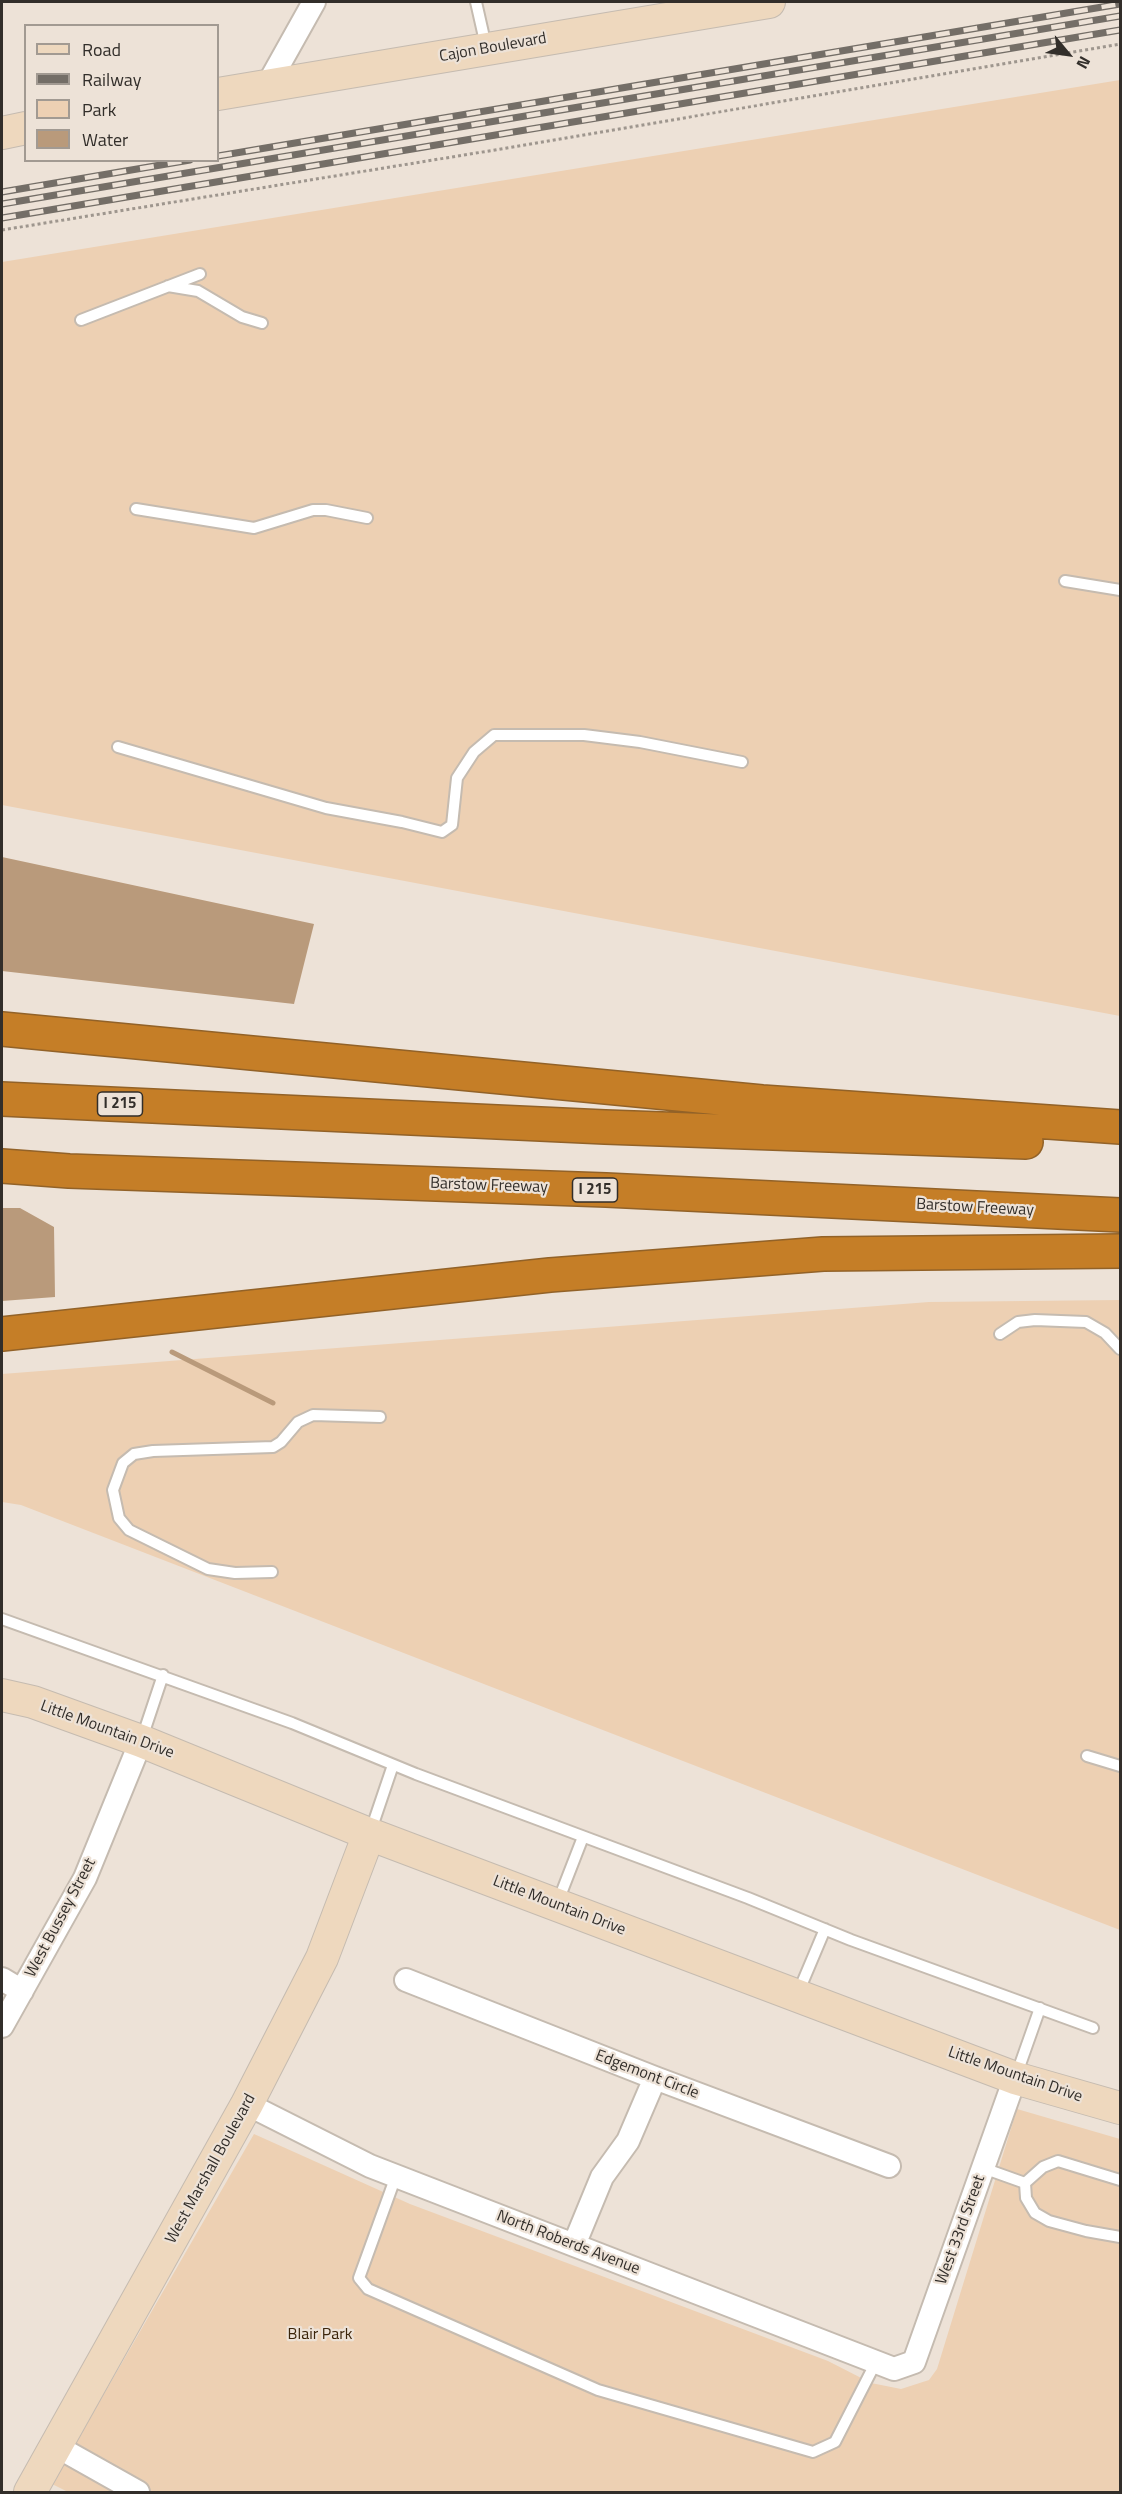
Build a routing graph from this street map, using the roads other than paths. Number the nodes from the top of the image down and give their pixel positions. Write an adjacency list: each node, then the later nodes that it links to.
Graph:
1 (314, 2): 6 (street)
2 (476, 2): 5 (lane)
3 (769, 2): 4 (main road, Cajon Boulevard)
4 (714, 6): 5 (main road, Cajon Boulevard)
5 (486, 49): 6 (main road, Cajon Boulevard)
6 (267, 86): 7 (main road, Cajon Boulevard)
7 (219, 94)
8 (24, 128): 9 (main road)
9 (2, 133)
10 (200, 274): 11 (lane)
11 (168, 286): 12 (lane); 13 (lane)
12 (81, 320)
13 (262, 323)
14 (136, 509): 15 (lane)
15 (367, 518)
16 (1065, 581): 17 (lane)
17 (1120, 590)
18 (118, 747): 19 (lane)
19 (742, 762)
20 (2, 1029): 22 (highway)
21 (2, 1038): 22 (highway)
22 (91, 1039): 24 (highway)
23 (2, 1099): 25 (highway, I 215)
24 (1120, 1127)
25 (1120, 1146)
26 (2, 1166): 27 (highway, Barstow Freeway / I 215)
27 (69, 1171): 28 (highway); 29 (highway, Barstow Freeway / I 215)
28 (2, 1174)
29 (1120, 1215)
30 (1120, 1251): 31 (highway)
31 (2, 1334)
32 (1000, 1334): 33 (lane)
33 (1120, 1349)
34 (380, 1417): 35 (lane)
35 (272, 1572)
36 (2, 1619): 37 (lane)
37 (163, 1675): 39 (lane); 41 (lane)
38 (2, 1695): 39 (main road, Little Mountain Drive)
39 (141, 1741): 43 (main road, Little Mountain Drive); 49 (street, West Bussey Street)
40 (1088, 1756): 42 (lane)
41 (393, 1765): 43 (lane); 44 (lane)
42 (1120, 1766)
43 (369, 1834): 45 (main road, Little Mountain Drive); 56 (main road, West Marshall Boulevard)
44 (583, 1837): 45 (lane); 46 (lane)
45 (557, 1905): 50 (main road, Little Mountain Drive)
46 (825, 1929): 50 (lane); 51 (lane)
47 (2, 1979): 49 (street)
48 (406, 1980): 54 (street, Edgemont Circle)
49 (22, 1991): 52 (street, West Bussey Street)
50 (797, 1995): 55 (main road, Little Mountain Drive)
51 (1040, 2008): 53 (lane); 55 (lane)
52 (2, 2026)
53 (1093, 2028)
54 (655, 2078): 58 (street, Edgemont Circle); 64 (street)
55 (1016, 2078): 57 (main road, Little Mountain Drive); 59 (street, West 33rd Street)
56 (248, 2104): 60 (street, North Roberds Avenue); 66 (main road, West Marshall Boulevard)
57 (1120, 2108)
58 (889, 2166)
59 (983, 2168): 62 (lane); 65 (street, West 33rd Street)
60 (396, 2176): 64 (street, North Roberds Avenue); 65 (lane)
61 (1120, 2180): 62 (lane)
62 (1025, 2184): 63 (lane)
63 (1120, 2237)
64 (574, 2245): 65 (street, North Roberds Avenue)
65 (885, 2366)
66 (56, 2446): 67 (main road, West Marshall Boulevard); 68 (street)
67 (30, 2493)
68 (138, 2493)

